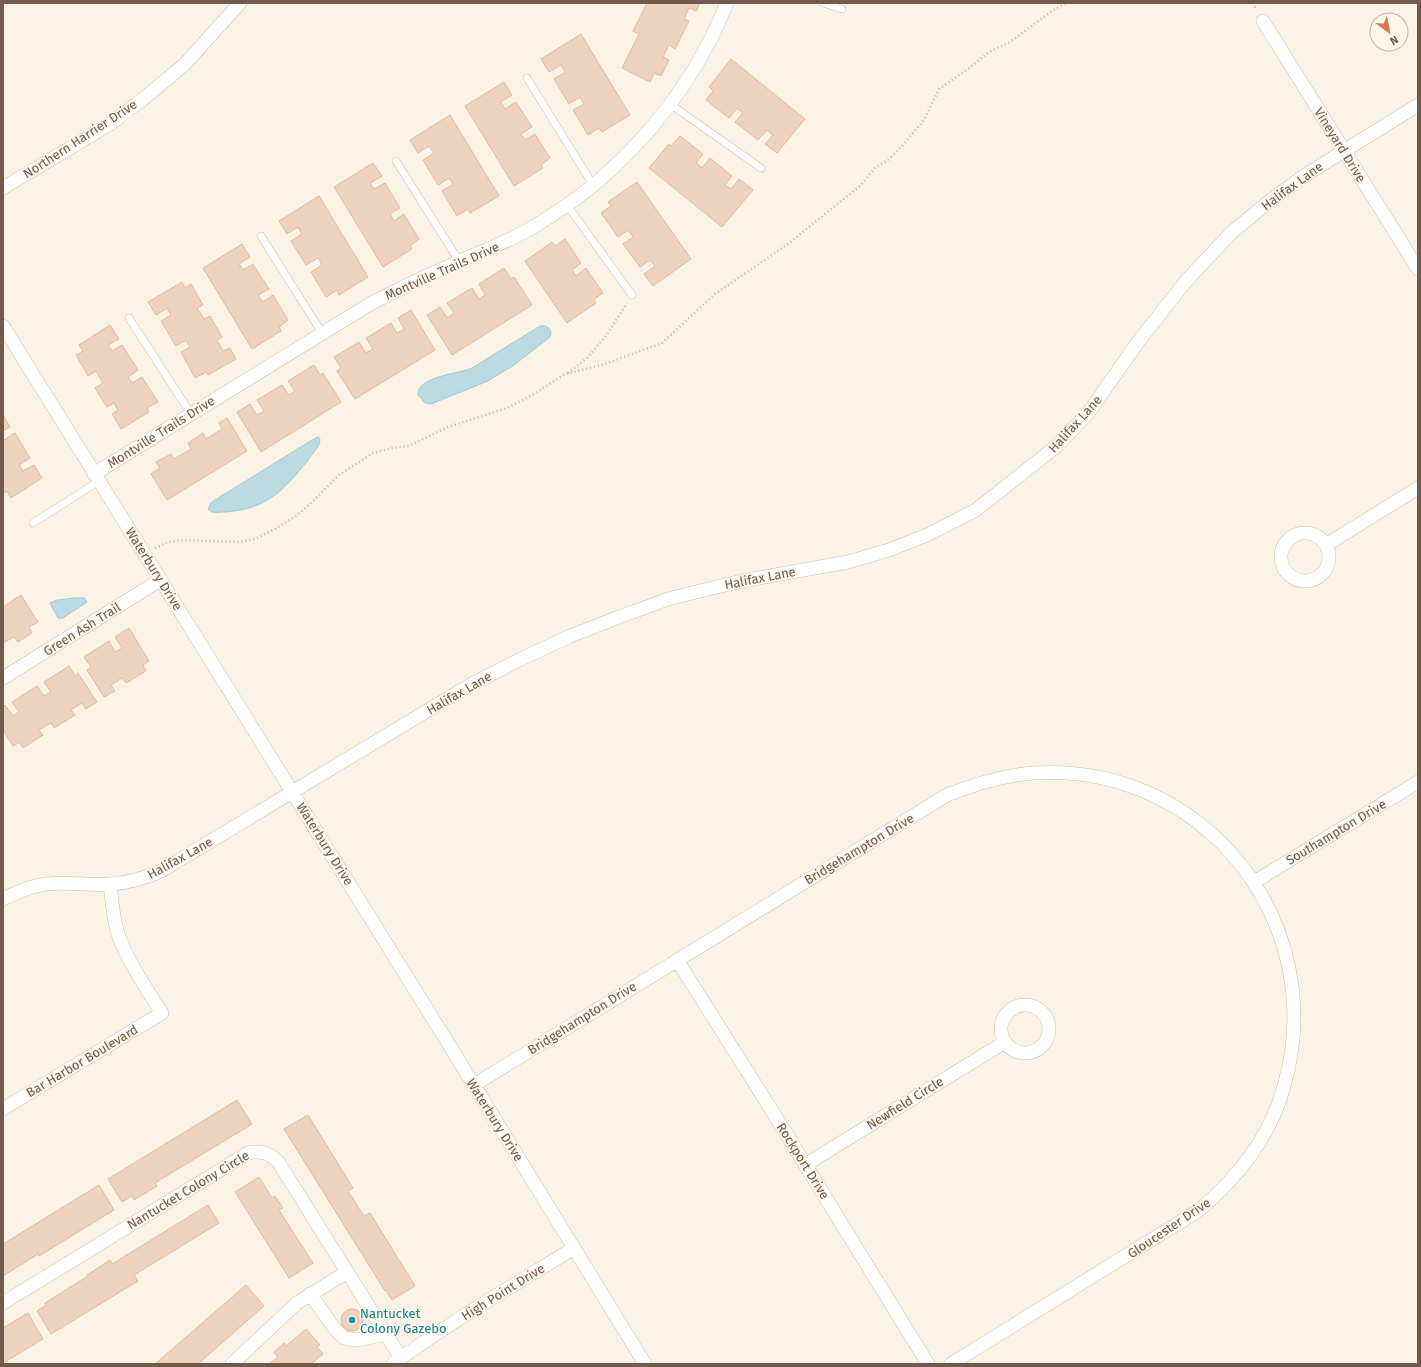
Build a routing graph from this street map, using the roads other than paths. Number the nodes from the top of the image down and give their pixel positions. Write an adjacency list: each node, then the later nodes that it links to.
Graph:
1 (240, 3): 13 (street, Northern Harrier Drive)
2 (727, 3): 7 (street, Montville Trails Drive)
3 (823, 3): 4 (lane)
4 (842, 9)
5 (1263, 20): 9 (street, Vineyard Drive)
6 (527, 78): 12 (lane)
7 (670, 104): 11 (lane); 12 (street, Montville Trails Drive)
8 (1418, 105): 9 (street, Halifax Lane)
9 (1344, 151): 17 (street, Vineyard Drive); 30 (street, Halifax Lane)
10 (396, 161): 16 (lane)
11 (761, 168)
12 (593, 185): 14 (street, Montville Trails Drive)
13 (3, 188)
14 (567, 205): 16 (street, Montville Trails Drive); 18 (lane)
15 (261, 236): 21 (lane)
16 (459, 261): 21 (street, Montville Trails Drive)
17 (1418, 269)
18 (632, 295)
19 (129, 318): 22 (lane)
20 (3, 326): 23 (street, Waterbury Drive)
21 (322, 333): 22 (street, Montville Trails Drive)
22 (191, 414): 23 (street, Montville Trails Drive)
23 (96, 477): 25 (lane); 27 (street, Waterbury Drive)
24 (1418, 488): 26 (street)
25 (33, 523)
26 (1326, 545)
27 (160, 580): 28 (street, Green Ash Trail); 30 (street, Waterbury Drive)
28 (3, 678)
29 (1418, 782): 31 (street, Southampton Drive)
30 (293, 792): 32 (street, Halifax Lane); 36 (street, Waterbury Drive)
31 (1254, 882): 34 (street, Bridgehampton Drive); 48 (street, Gloucester Drive)
32 (110, 884): 33 (street, Halifax Lane); 37 (street, Bar Harbor Boulevard)
33 (3, 898)
34 (677, 960): 36 (street, Bridgehampton Drive); 38 (street, Rockport Drive)
35 (1005, 1042): 38 (street, Newfield Circle)
36 (474, 1085): 39 (street, Waterbury Drive)
37 (3, 1109)
38 (806, 1165): 47 (street, Rockport Drive)
39 (574, 1248): 44 (street, High Point Drive); 46 (street, Waterbury Drive)
40 (347, 1272): 41 (street); 42 (street, Nantucket Colony Circle); 43 (street, Nantucket Colony Circle)
41 (310, 1294): 43 (street); 45 (street)
42 (3, 1303)
43 (387, 1336): 44 (street, Nantucket Colony Circle)
44 (397, 1361)
45 (232, 1364)
46 (645, 1364)
47 (928, 1364)
48 (952, 1364)

